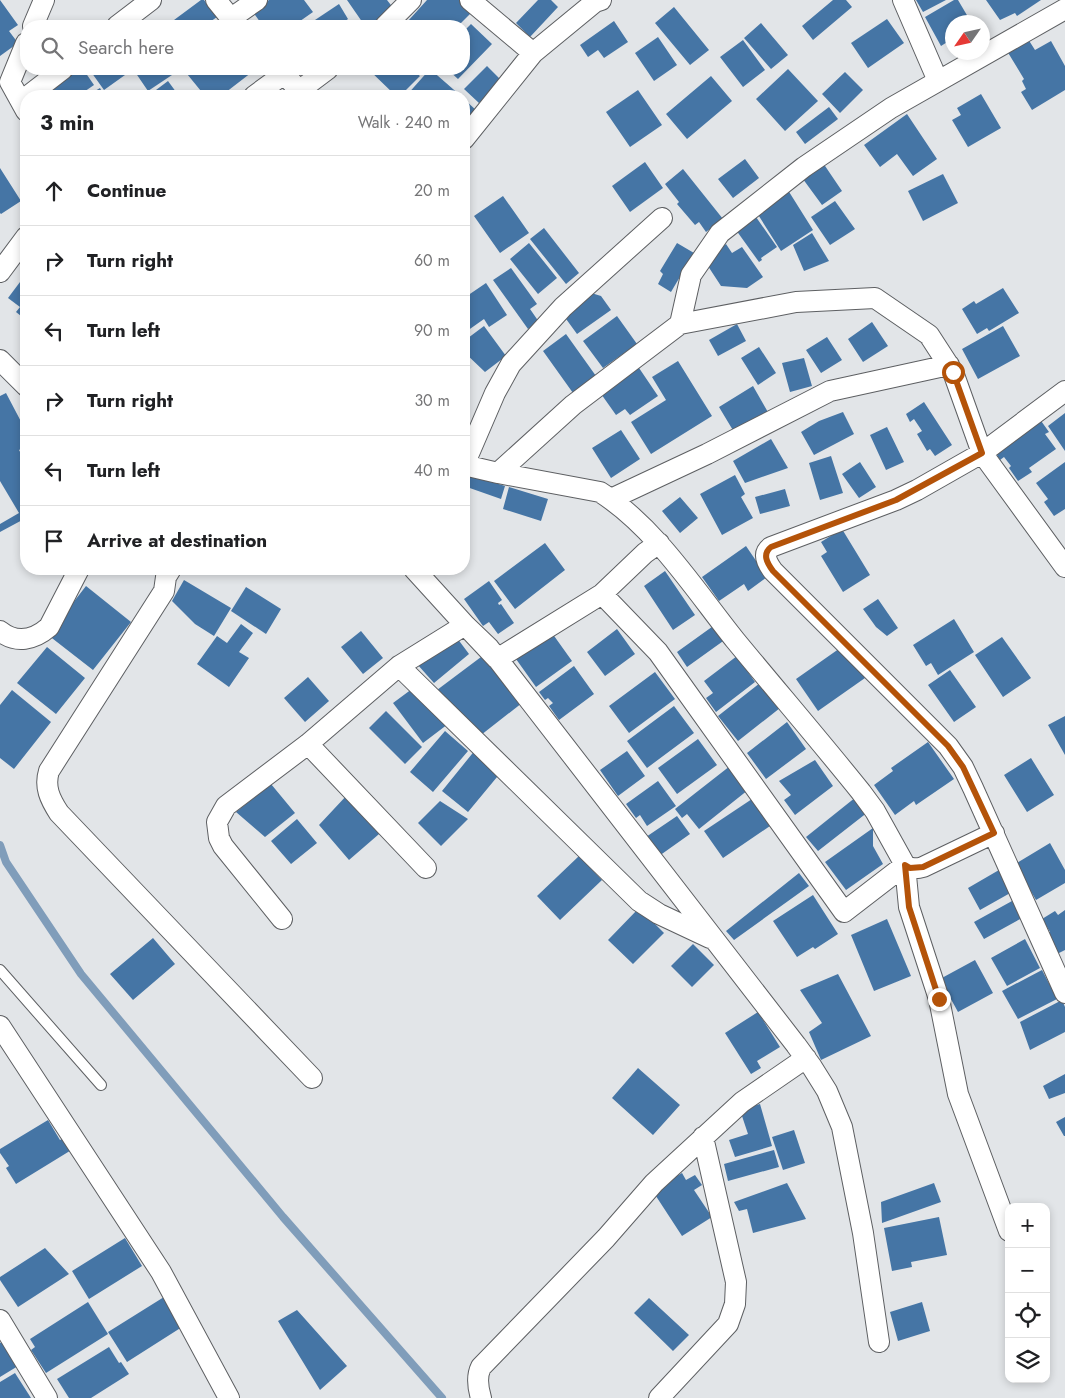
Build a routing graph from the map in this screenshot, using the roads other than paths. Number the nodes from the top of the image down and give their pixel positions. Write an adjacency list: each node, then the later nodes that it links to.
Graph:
1 (44, 0): 11 (street)
2 (151, 0): 12 (street)
3 (216, 0): 13 (street)
4 (257, 0): 14 (street)
5 (411, 0): 15 (street)
6 (470, 0): 16 (street)
7 (601, 0): 16 (street)
8 (903, 0): 22 (street)
9 (1062, 0): 10 (street)
10 (1065, 8): 22 (street)
11 (36, 20)
12 (126, 20)
13 (232, 20)
14 (236, 20)
15 (391, 20)
16 (533, 53): 29 (street)
17 (20, 56): 23 (street)
18 (56, 75): 24 (street)
19 (277, 75): 25 (street)
20 (285, 75): 26 (street)
21 (322, 75): 27 (street)
22 (938, 81): 33 (street)
23 (5, 89): 28 (street)
24 (39, 90)
25 (260, 90)
26 (299, 90)
27 (305, 90)
28 (20, 99)
29 (470, 132)
30 (662, 218): 38 (street)
31 (20, 245): 32 (street)
32 (0, 272)
33 (680, 324): 35 (street); 41 (street)
34 (0, 360): 36 (street)
35 (949, 365): 39 (street); 42 (street)
36 (20, 380)
37 (1065, 391): 39 (street)
38 (470, 452)
39 (982, 453): 44 (street); 54 (street)
40 (470, 466): 41 (street)
41 (498, 473): 42 (street)
42 (611, 499): 43 (street)
43 (659, 543): 48 (street); 55 (street)
44 (1065, 567)
45 (76, 575): 50 (street)
46 (167, 575): 63 (street)
47 (419, 575): 49 (street)
48 (602, 594): 51 (street); 55 (street)
49 (465, 625): 51 (street); 52 (street)
50 (0, 631)
51 (498, 659): 58 (street)
52 (399, 666): 53 (street); 58 (street)
53 (308, 744): 56 (street); 57 (street)
54 (994, 833): 55 (street); 60 (street)
55 (905, 865): 66 (street)
56 (426, 868)
57 (282, 919)
58 (714, 940): 62 (street)
59 (0, 970): 64 (lane)
60 (1065, 993)
61 (0, 1026): 70 (street)
62 (806, 1058): 65 (street); 68 (street)
63 (312, 1078)
64 (101, 1085)
65 (704, 1137): 71 (street); 72 (street)
66 (1005, 1220)
67 (0, 1320): 69 (street)
68 (879, 1342)
69 (47, 1398)
70 (229, 1398)
71 (481, 1398)
72 (659, 1398)

